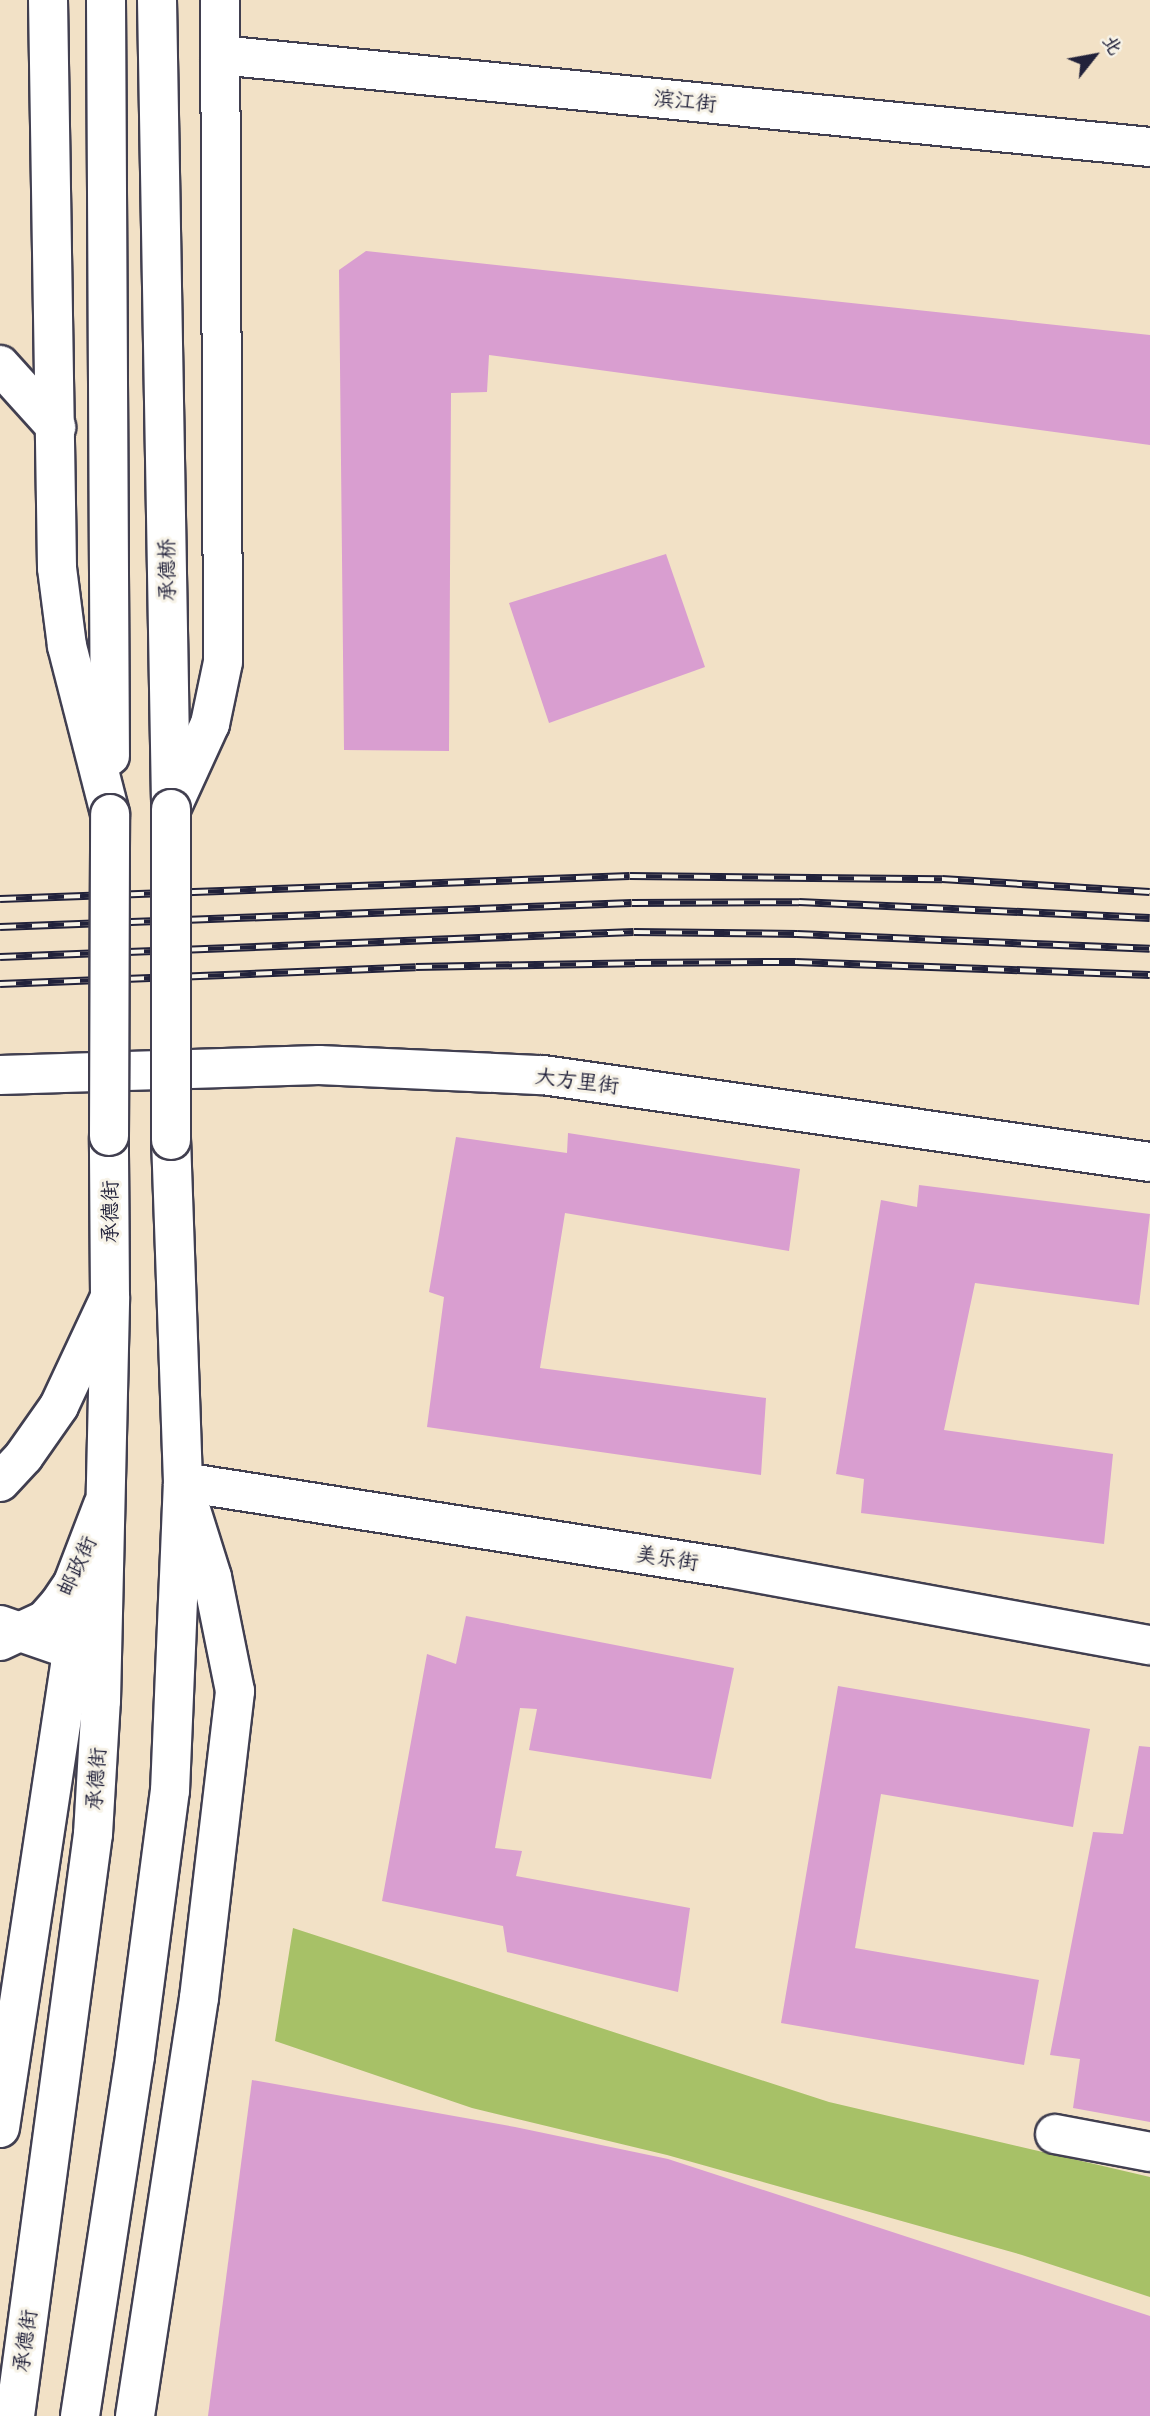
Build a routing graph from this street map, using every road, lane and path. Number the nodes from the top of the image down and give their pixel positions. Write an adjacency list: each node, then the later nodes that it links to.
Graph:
1 (48, 0): 8 (main road)
2 (106, 0): 10 (main road)
3 (157, 0): 9 (main road, 承德桥)
4 (220, 0): 5 (main road)
5 (220, 55): 6 (main road, 滨江街); 9 (main road)
6 (1150, 147)
7 (0, 365): 8 (main road)
8 (56, 427): 10 (main road)
9 (171, 809): 17 (main road, 承德桥, bridge)
10 (110, 814): 15 (main road, 承德街, bridge)
11 (0, 1055): 13 (main road, 大方里街)
12 (0, 1075): 14 (main road, 大方里街)
13 (1150, 1140)
14 (1150, 1162)
15 (110, 1297): 16 (main road); 18 (main road, 承德街)
16 (0, 1482)
17 (183, 1482): 21 (main road, 美乐街); 27 (main road); 28 (main road)
18 (105, 1500): 19 (main road, 承德街); 20 (main road, 邮政街)
19 (103, 1565): 22 (main road); 26 (main road, 承德街)
20 (7, 1633): 22 (main road)
21 (1150, 1645)
22 (75, 1651): 23 (main road)
23 (0, 2128)
24 (1055, 2134): 25 (main road)
25 (1150, 2152)
26 (15, 2416)
27 (80, 2416)
28 (135, 2416)

